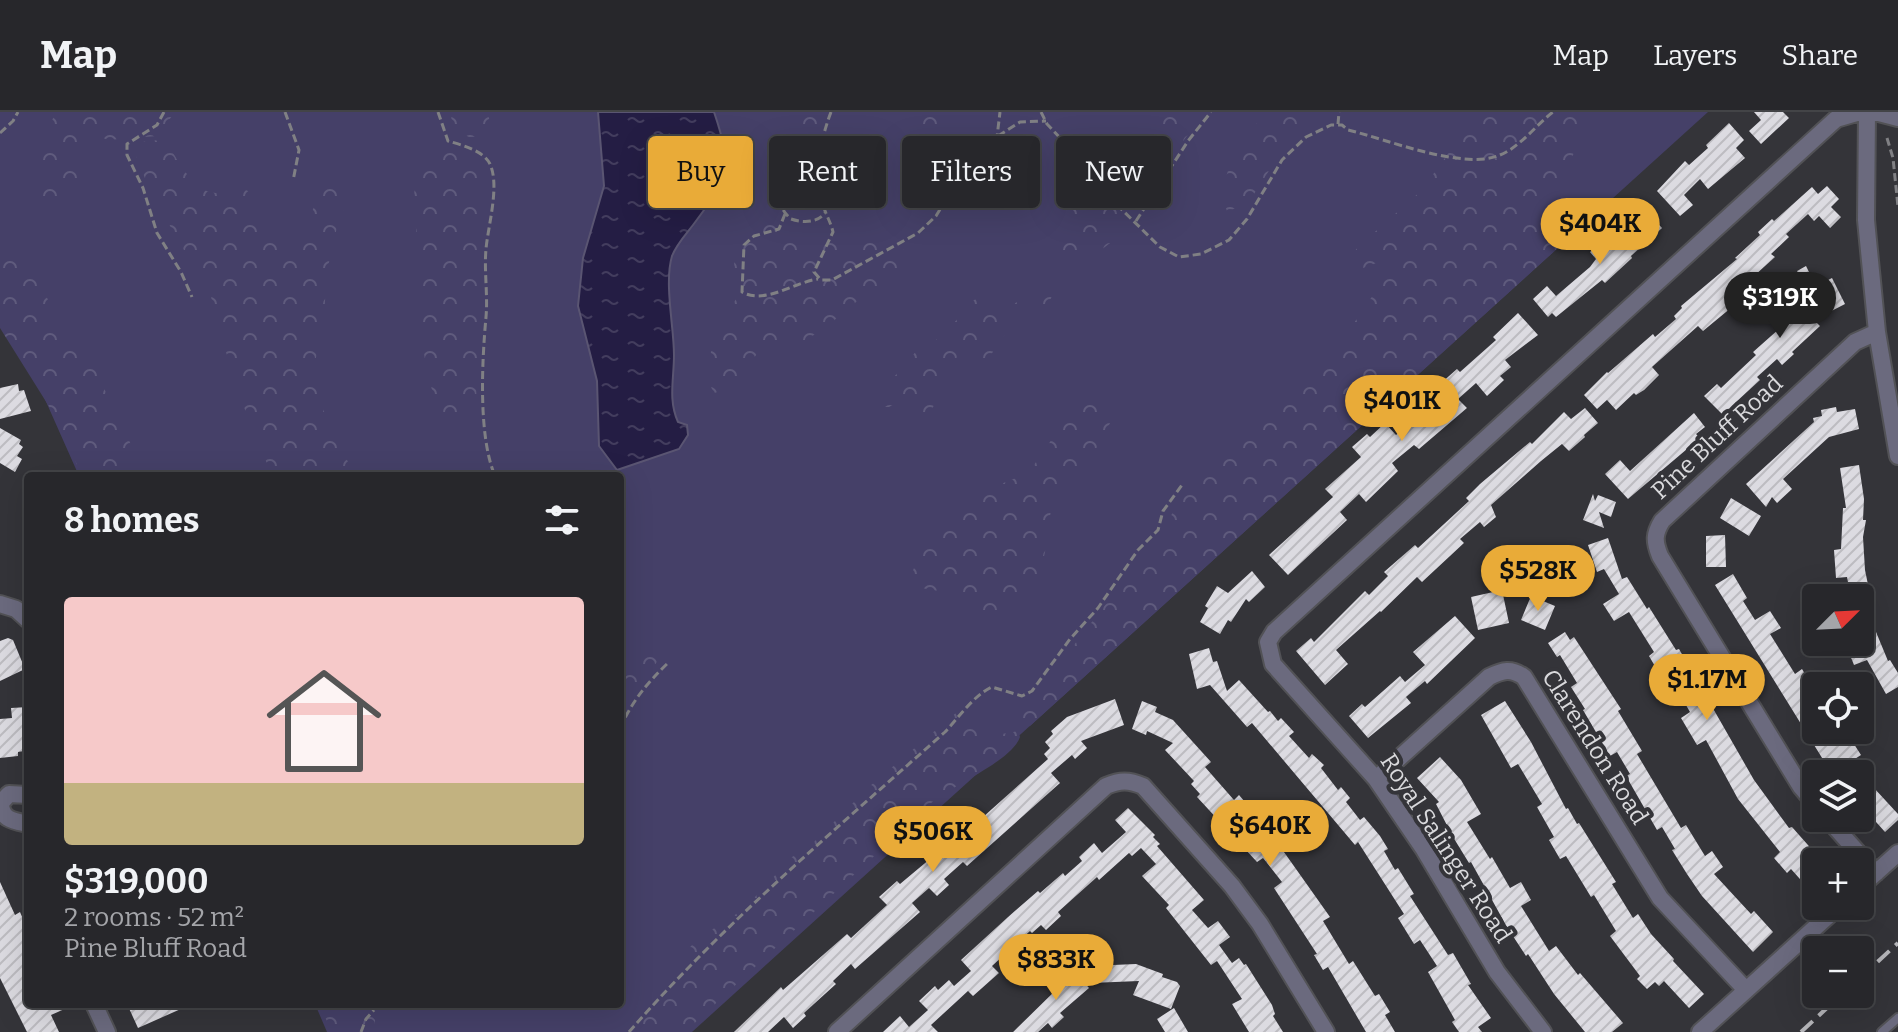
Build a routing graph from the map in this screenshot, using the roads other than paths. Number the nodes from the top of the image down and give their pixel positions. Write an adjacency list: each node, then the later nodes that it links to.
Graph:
1 (1860, 112): 9 (street, Royal Salinger Road)
2 (1867, 112): 5 (street)
3 (1875, 112): 4 (street)
4 (1898, 118)
5 (1877, 332): 6 (street); 10 (street, Pine Bluff Road)
6 (1898, 456)
7 (0, 604): 8 (street)
8 (24, 616)
9 (1376, 779): 17 (street, Clarendon Road); 23 (street, Royal Salinger Road)
10 (1802, 788)
11 (24, 795): 12 (street)
12 (24, 823)
13 (1839, 832): 15 (street)
14 (1898, 853): 15 (street)
15 (1876, 873)
16 (1824, 920): 17 (street)
17 (1746, 990): 24 (street)
18 (96, 1008): 20 (street)
19 (1898, 1018): 25 (lane)
20 (107, 1032)
21 (837, 1032): 22 (street)
22 (1326, 1032)
23 (1543, 1032)
24 (1700, 1032)
25 (1882, 1032)

